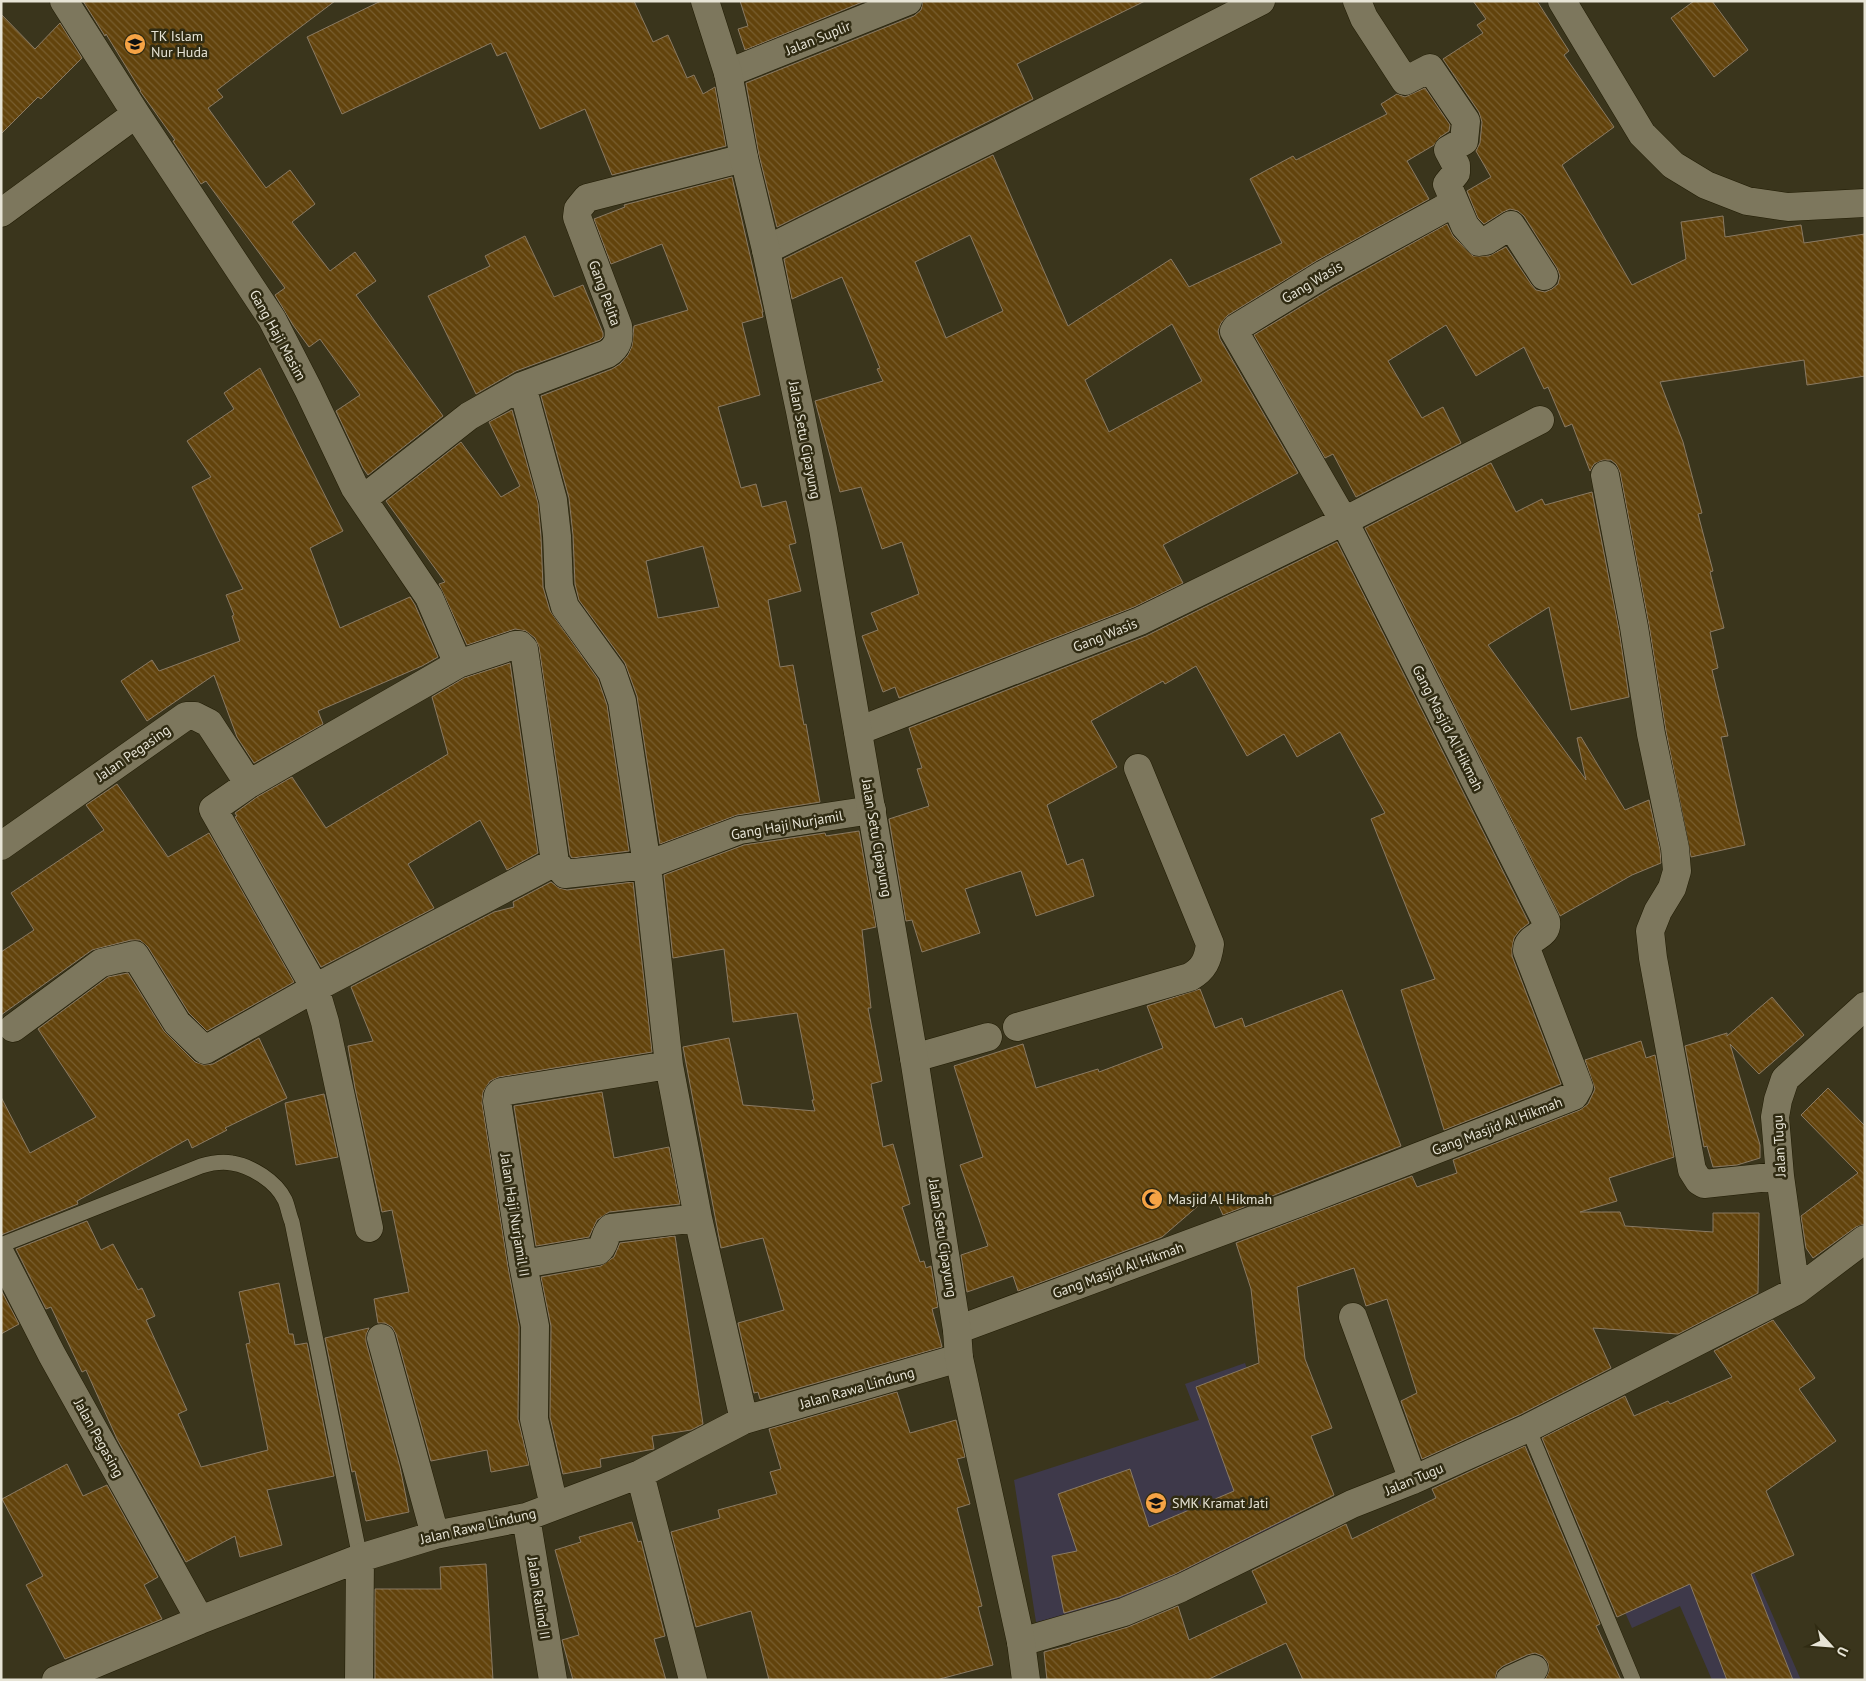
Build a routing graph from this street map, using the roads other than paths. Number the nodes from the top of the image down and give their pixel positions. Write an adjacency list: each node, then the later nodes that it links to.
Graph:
1 (64, 1): 8 (street, Gang Haji Masim)
2 (705, 1): 7 (street, Jalan Setu Cipayung)
3 (908, 1): 7 (street, Jalan Suplir)
4 (1261, 1): 13 (street)
5 (1357, 1): 10 (street)
6 (1562, 1): 11 (street)
7 (728, 73): 9 (street, Jalan Setu Cipayung)
8 (136, 114): 12 (street); 18 (street, Gang Haji Masim)
9 (744, 158): 13 (street, Jalan Setu Cipayung); 15 (street, Gang Pelita)
10 (1454, 203): 14 (street); 19 (street, Gang Wasis)
11 (1865, 203)
12 (1, 213)
13 (766, 250): 21 (street, Jalan Setu Cipayung)
14 (1544, 276)
15 (522, 386): 18 (street, Gang Pelita); 27 (street)
16 (1540, 420): 19 (street, Gang Wasis)
17 (1605, 474): 35 (street)
18 (363, 499): 20 (street, Gang Haji Masim)
19 (1344, 521): 21 (street, Gang Wasis); 44 (street, Gang Masjid Al Hikmah)
20 (468, 660): 23 (street); 26 (street)
21 (858, 731): 24 (street, Jalan Setu Cipayung)
22 (1138, 768): 30 (street)
23 (249, 784): 25 (street, Jalan Pegasing); 28 (street)
24 (872, 810): 27 (street, Gang Haji Nurjamil); 33 (street, Jalan Setu Cipayung)
25 (1, 846)
26 (555, 862): 27 (street, Gang Haji Nurjamil); 28 (street)
27 (647, 864): 34 (street)
28 (315, 988): 31 (street); 37 (street)
29 (1865, 1006): 35 (street, Jalan Tugu)
30 (1017, 1027)
31 (13, 1028)
32 (988, 1037): 33 (street)
33 (914, 1058): 44 (street, Jalan Setu Cipayung)
34 (669, 1065): 36 (street); 41 (street, Jalan Haji Nurjamil II)
35 (1780, 1176): 42 (street, Jalan Tugu)
36 (698, 1218): 41 (street); 47 (street)
37 (369, 1228)
38 (1865, 1239): 42 (street, Jalan Tugu)
39 (1, 1245): 54 (lane)
40 (1, 1255): 55 (street, Jalan Pegasing)
41 (523, 1264): 51 (street, Jalan Haji Nurjamil II)
42 (1796, 1291): 48 (street, Jalan Tugu)
43 (1353, 1317): 50 (street)
44 (957, 1330): 46 (street, Jalan Setu Cipayung)
45 (381, 1338): 53 (street)
46 (959, 1358): 47 (street, Jalan Rawa Lindung); 56 (street, Jalan Setu Cipayung)
47 (744, 1420): 49 (street, Jalan Rawa Lindung)
48 (1528, 1428): 50 (street, Jalan Tugu); 64 (lane)
49 (640, 1474): 51 (street, Jalan Rawa Lindung); 61 (street)
50 (1413, 1480): 56 (street, Jalan Tugu)
51 (554, 1506): 52 (street, Jalan Rawa Lindung)
52 (526, 1517): 53 (street, Jalan Rawa Lindung); 60 (street, Jalan Ralind II)
53 (434, 1534): 54 (street, Jalan Rawa Lindung)
54 (360, 1558): 55 (street, Jalan Rawa Lindung); 59 (street)
55 (200, 1620): 58 (street, Jalan Rawa Lindung)
56 (1021, 1642): 62 (street, Jalan Setu Cipayung)
57 (1534, 1669): 63 (street)
58 (56, 1680)
59 (359, 1680)
60 (553, 1680)
61 (693, 1680)
62 (1026, 1680)
63 (1510, 1680)
64 (1633, 1680)

